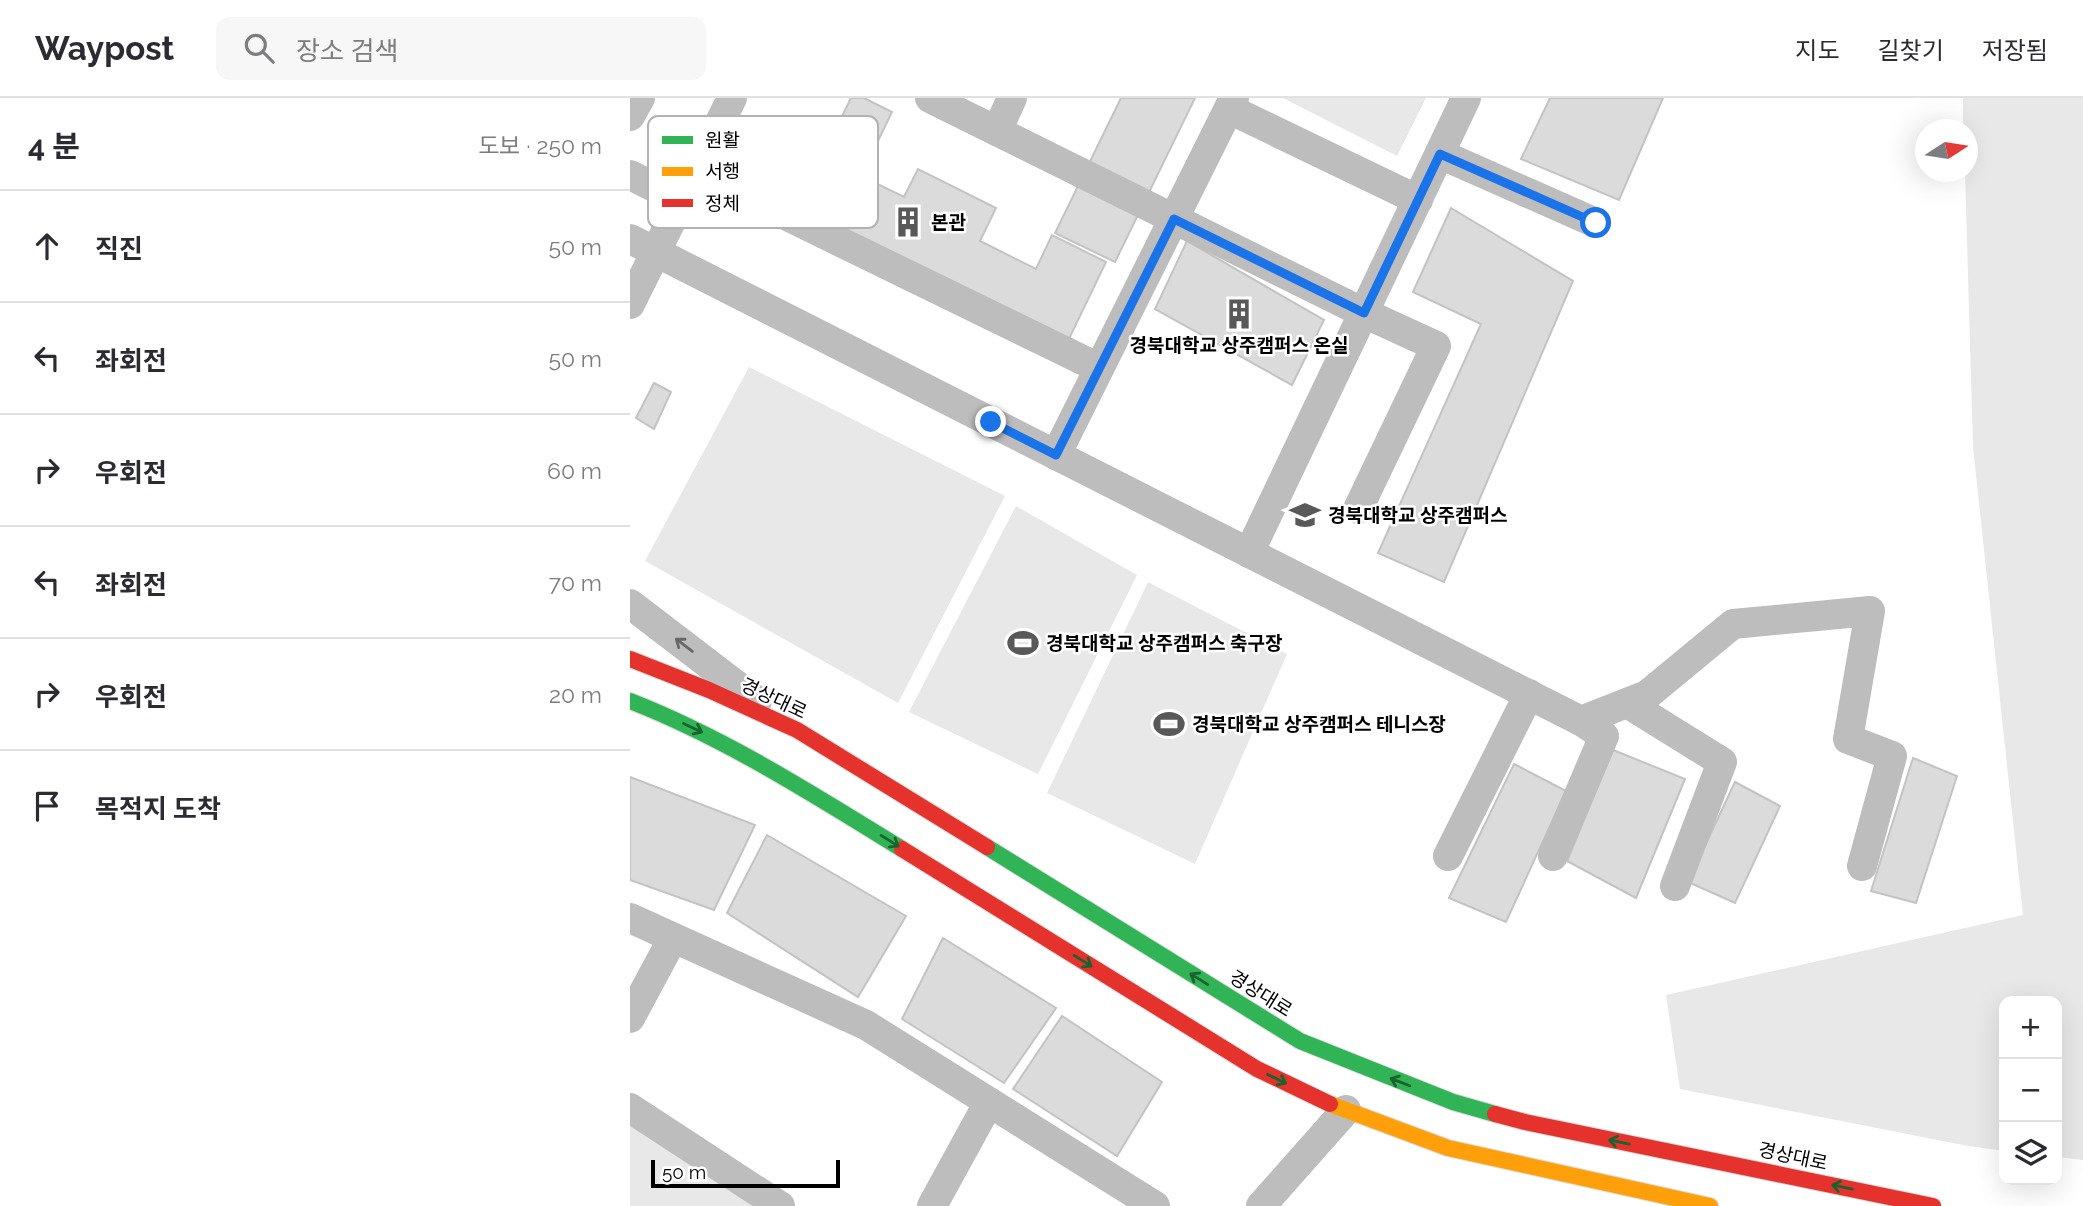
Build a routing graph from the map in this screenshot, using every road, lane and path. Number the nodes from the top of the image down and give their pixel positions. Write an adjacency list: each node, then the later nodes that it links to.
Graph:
1 (640, 98): 7 (street)
2 (732, 98): 8 (street)
3 (930, 98): 9 (street)
4 (1012, 98): 9 (street)
5 (1466, 98): 10 (street)
6 (1232, 104): 13 (street); 14 (street)
7 (630, 116)
8 (723, 116)
9 (997, 131): 14 (street)
10 (1440, 154): 13 (street); 15 (street)
11 (630, 175): 12 (street)
12 (648, 184)
13 (1418, 200): 20 (street)
14 (1174, 219): 20 (street); 21 (street)
15 (1596, 223)
16 (656, 228): 18 (street)
17 (812, 228): 21 (street)
18 (642, 245): 19 (street); 22 (street)
19 (630, 304)
20 (1364, 313): 23 (street); 24 (street)
21 (1100, 368): 22 (street)
22 (1056, 455): 24 (street)
23 (1359, 509)
24 (1249, 553): 27 (street)
25 (630, 604): 31 (street, one-way to 25)
26 (630, 659): 31 (main road, 경상대로)
27 (1529, 694): 30 (street); 32 (street)
28 (630, 701): 41 (main road, one-way to 41)
29 (1627, 703): 30 (street); 34 (street); 35 (street)
30 (1581, 721): 33 (street)
31 (797, 730): 47 (main road, 경상대로, one-way to 31)
32 (1448, 856)
33 (1553, 856)
34 (1862, 866)
35 (1675, 886)
36 (630, 918): 37 (street)
37 (673, 938): 38 (street); 39 (street)
38 (630, 1018)
39 (989, 1102): 43 (street); 44 (street)
40 (630, 1108): 42 (street)
41 (1346, 1110): 45 (street); 46 (main road)
42 (770, 1203)
43 (932, 1206)
44 (1155, 1206)
45 (1261, 1206)
46 (1710, 1206)
47 (1933, 1206)

